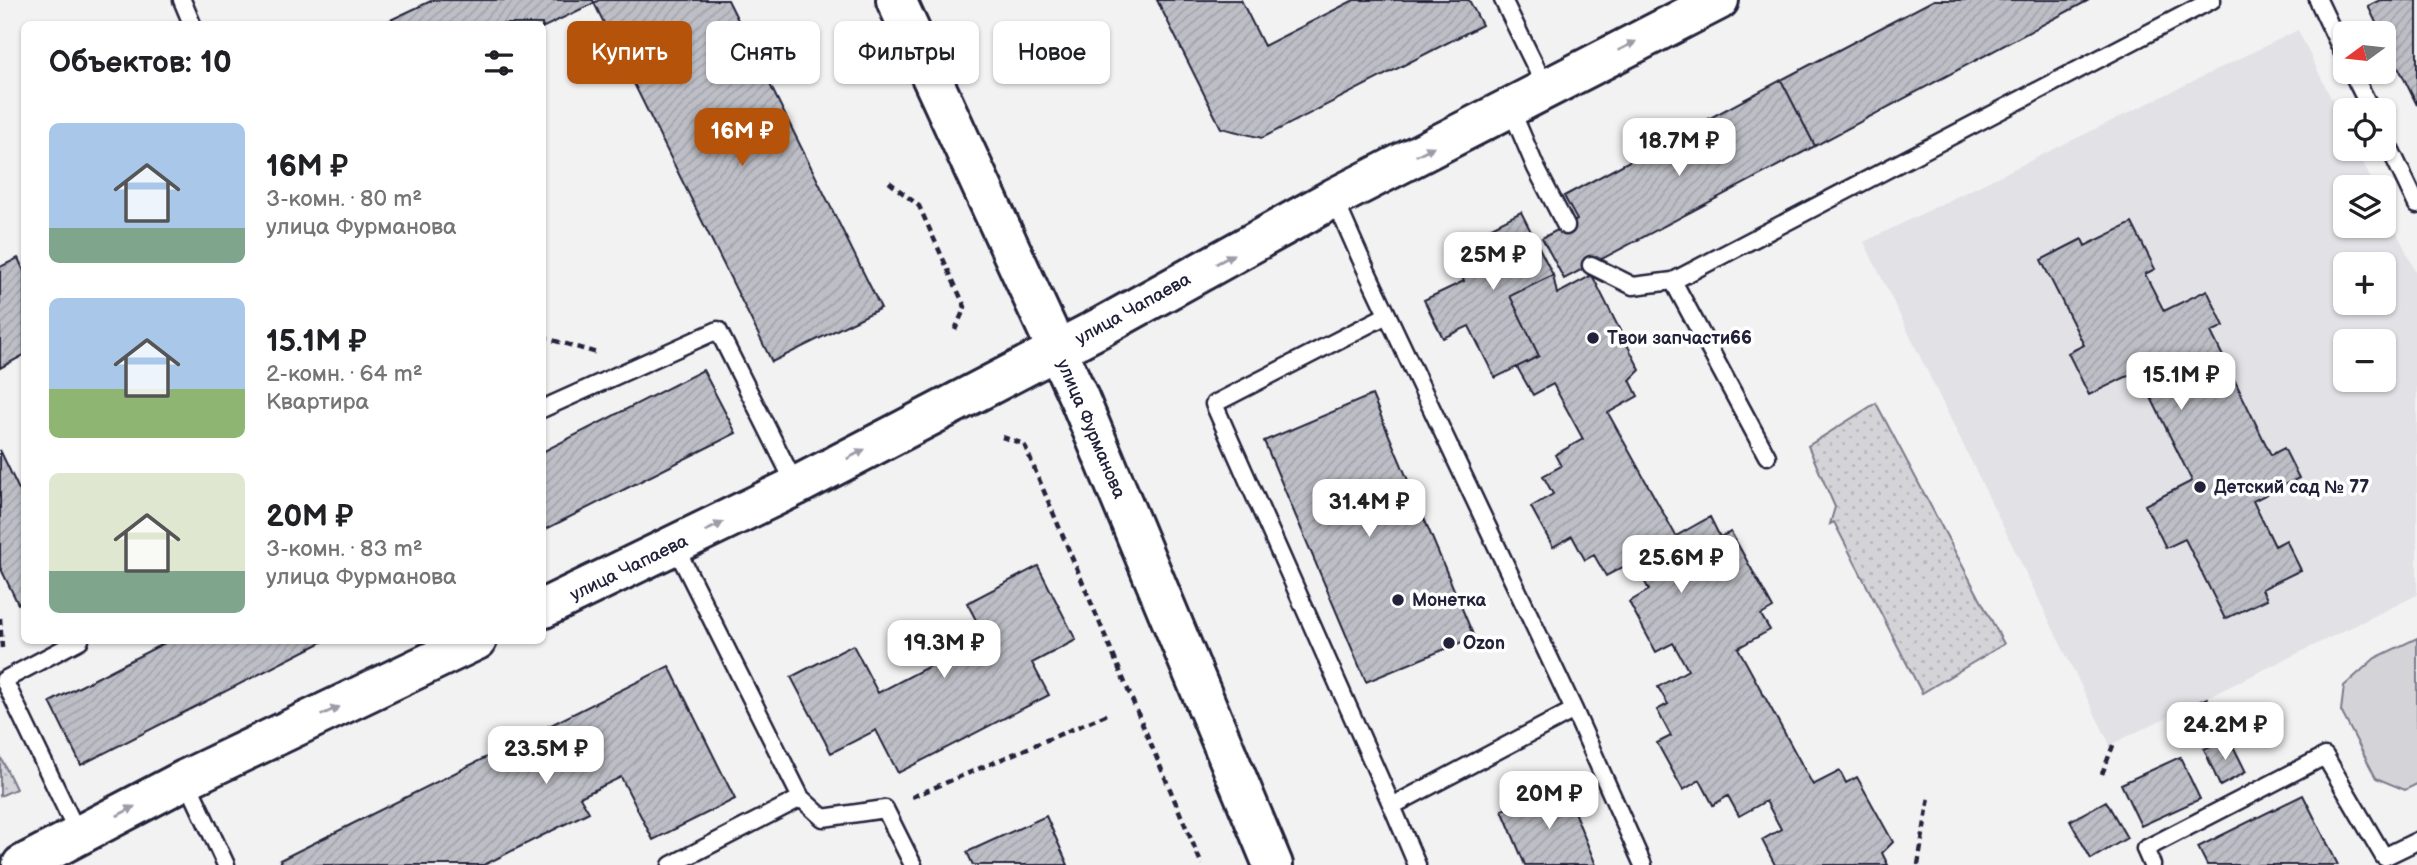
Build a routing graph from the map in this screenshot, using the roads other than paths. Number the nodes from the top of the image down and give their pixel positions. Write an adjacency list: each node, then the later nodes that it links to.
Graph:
1 (182, 0): 7 (lane)
2 (896, 0): 18 (main road, улица Фурманова)
3 (1503, 0): 9 (lane)
4 (2212, 0): 16 (lane)
5 (2318, 0): 8 (lane)
6 (1700, 4): 9 (main road, улица Чапаева, one-way to 6)
7 (191, 21)
8 (2333, 32)
9 (1546, 88): 10 (main road, улица Чапаева)
10 (1510, 107): 12 (main road, улица Чапаева, one-way to 10); 14 (lane)
11 (2396, 161): 13 (lane)
12 (1334, 198): 17 (lane); 18 (main road, улица Чапаева, one-way to 12)
13 (2417, 205)
14 (1566, 226)
15 (1591, 265): 16 (lane)
16 (1673, 281): 20 (lane)
17 (1387, 315): 26 (lane); 29 (lane)
18 (1058, 350): 21 (main road, улица Чапаева, one-way to 18); 36 (main road, улица Фурманова)
19 (546, 406): 21 (lane)
20 (1767, 456)
21 (796, 486): 22 (main road, улица Чапаева, one-way to 21)
22 (675, 546): 23 (main road, улица Чапаева); 28 (lane)
23 (546, 608)
24 (72, 644): 30 (lane)
25 (469, 644): 27 (main road, one-way to 25)
26 (1574, 709): 29 (lane); 38 (lane)
27 (187, 779): 30 (main road, one-way to 27); 33 (lane)
28 (801, 798): 34 (lane); 35 (lane)
29 (1392, 806): 37 (lane)
30 (79, 836): 32 (main road)
31 (2417, 841): 39 (lane)
32 (22, 865)
33 (226, 865)
34 (671, 865)
35 (913, 865)
36 (1273, 865)
37 (1417, 865)
38 (1643, 865)
39 (2152, 865)

